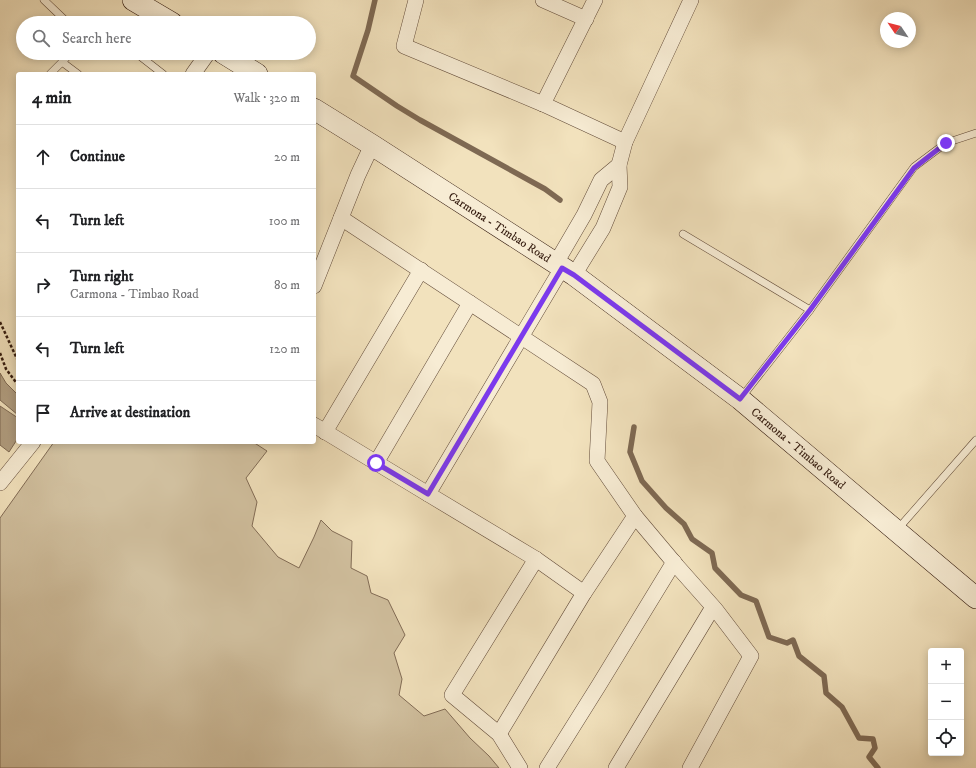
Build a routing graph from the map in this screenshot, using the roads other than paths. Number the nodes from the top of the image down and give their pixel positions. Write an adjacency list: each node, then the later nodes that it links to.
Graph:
1 (44, 0): 7 (lane)
2 (133, 0): 8 (main road)
3 (416, 0): 19 (street)
4 (543, 0): 9 (street)
5 (595, 0): 9 (street)
6 (691, 0): 22 (street)
7 (61, 16)
8 (160, 16)
9 (586, 19): 19 (street)
10 (145, 60): 16 (lane)
11 (203, 60): 17 (street)
12 (234, 60): 18 (main road)
13 (62, 62): 14 (lane); 15 (lane)
14 (52, 72)
15 (75, 72)
16 (160, 72)
17 (194, 72)
18 (254, 72)
19 (543, 104): 22 (street)
20 (316, 110): 23 (main road, Carmona - Timbao Road)
21 (976, 133): 31 (lane)
22 (625, 142): 24 (street)
23 (372, 145): 25 (street); 27 (main road, Carmona - Timbao Road)
24 (619, 165): 27 (street); 27 (street)
25 (341, 218): 28 (street); 29 (street)
26 (683, 234): 31 (lane)
27 (564, 269): 32 (street); 33 (main road, Carmona - Timbao Road)
28 (420, 270): 30 (street); 34 (street)
29 (316, 281)
30 (470, 303): 32 (street); 37 (street)
31 (810, 310): 33 (lane)
32 (521, 336): 39 (street); 40 (street)
33 (740, 399): 41 (main road, Carmona - Timbao Road)
34 (320, 429): 37 (street)
35 (976, 440): 41 (lane)
36 (31, 444): 38 (street)
37 (376, 463): 39 (street)
38 (0, 483)
39 (428, 494): 42 (street)
40 (636, 516): 43 (street); 44 (street)
41 (896, 532): 45 (main road, Carmona - Timbao Road)
42 (536, 559): 44 (street); 47 (street)
43 (674, 562): 46 (street); 49 (street)
44 (584, 593): 47 (street)
45 (976, 598)
46 (713, 607): 50 (street); 51 (street)
47 (499, 734): 48 (street)
48 (520, 768)
49 (547, 768)
50 (616, 768)
51 (690, 768)

